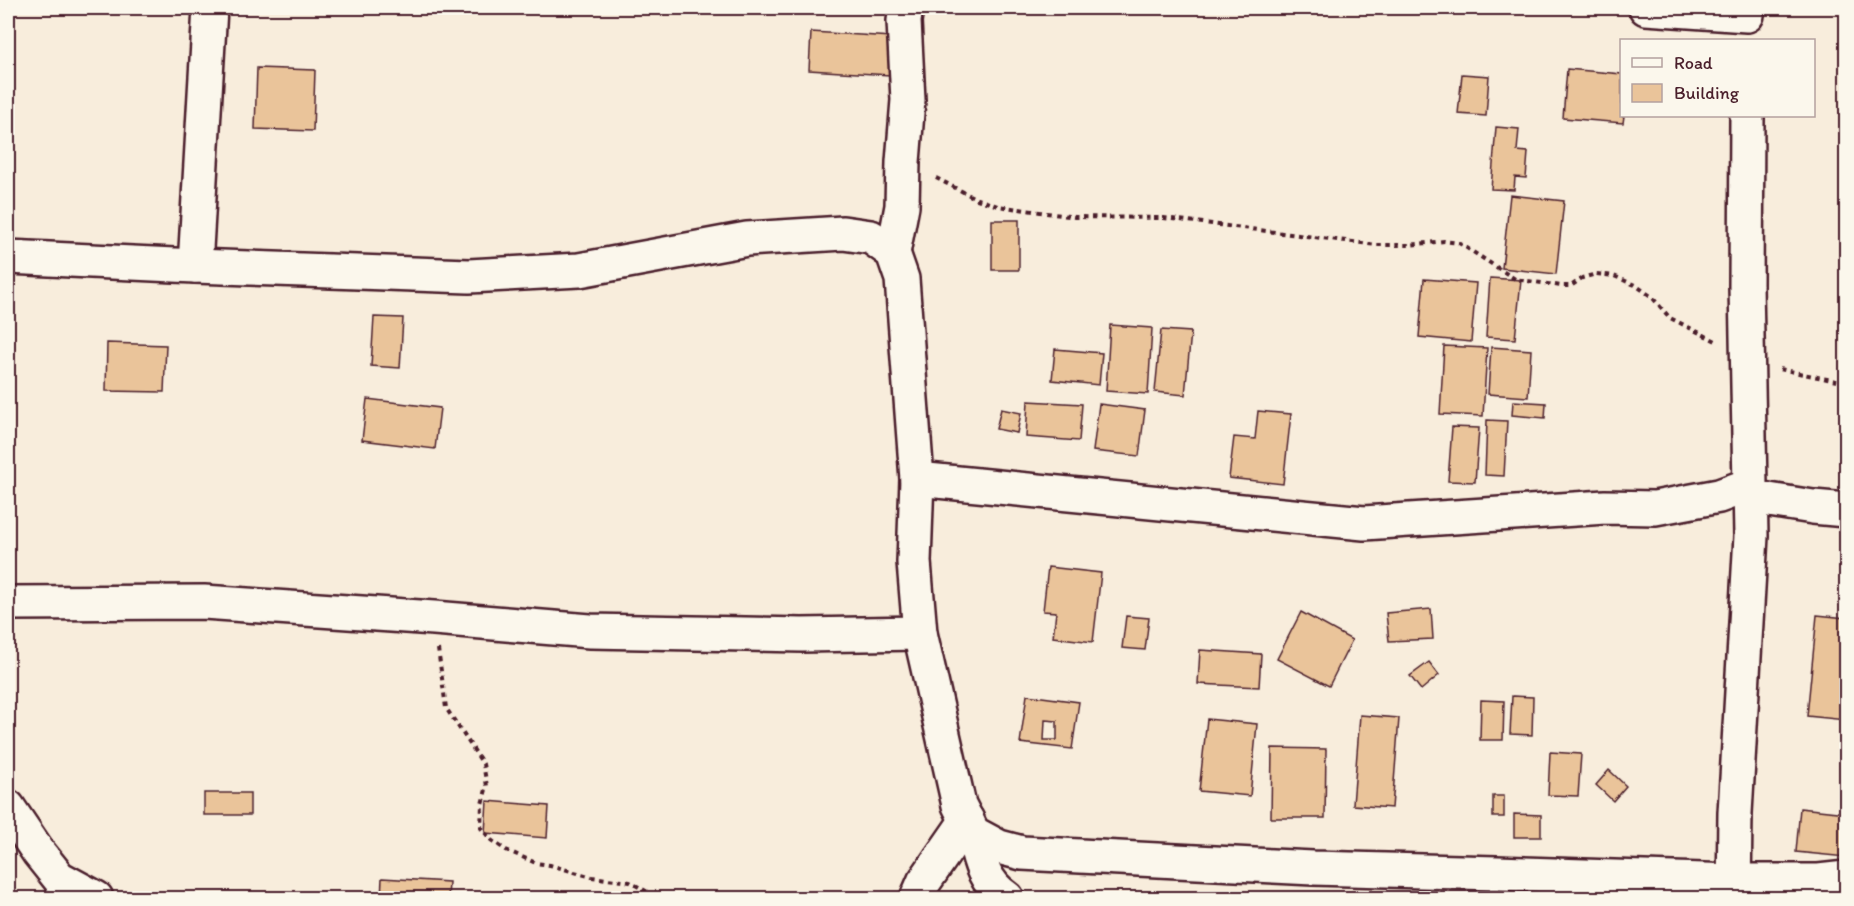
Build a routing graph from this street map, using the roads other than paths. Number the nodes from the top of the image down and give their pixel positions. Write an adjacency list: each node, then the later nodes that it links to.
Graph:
1 (210, 8): 8 (street)
2 (906, 8): 6 (street)
3 (1646, 8): 4 (street)
4 (1747, 21)
5 (1747, 117): 10 (street)
6 (892, 253): 8 (street); 9 (street)
7 (8, 257): 8 (street)
8 (195, 266)
9 (917, 479): 10 (street); 13 (street)
10 (1750, 491): 11 (street); 17 (street)
11 (1846, 510)
12 (8, 603): 13 (street)
13 (920, 633): 15 (street)
14 (8, 807): 18 (street)
15 (970, 827): 17 (street); 19 (street); 20 (street)
16 (1846, 878): 17 (street)
17 (1734, 890)
18 (96, 898)
19 (917, 898)
20 (1007, 898)

